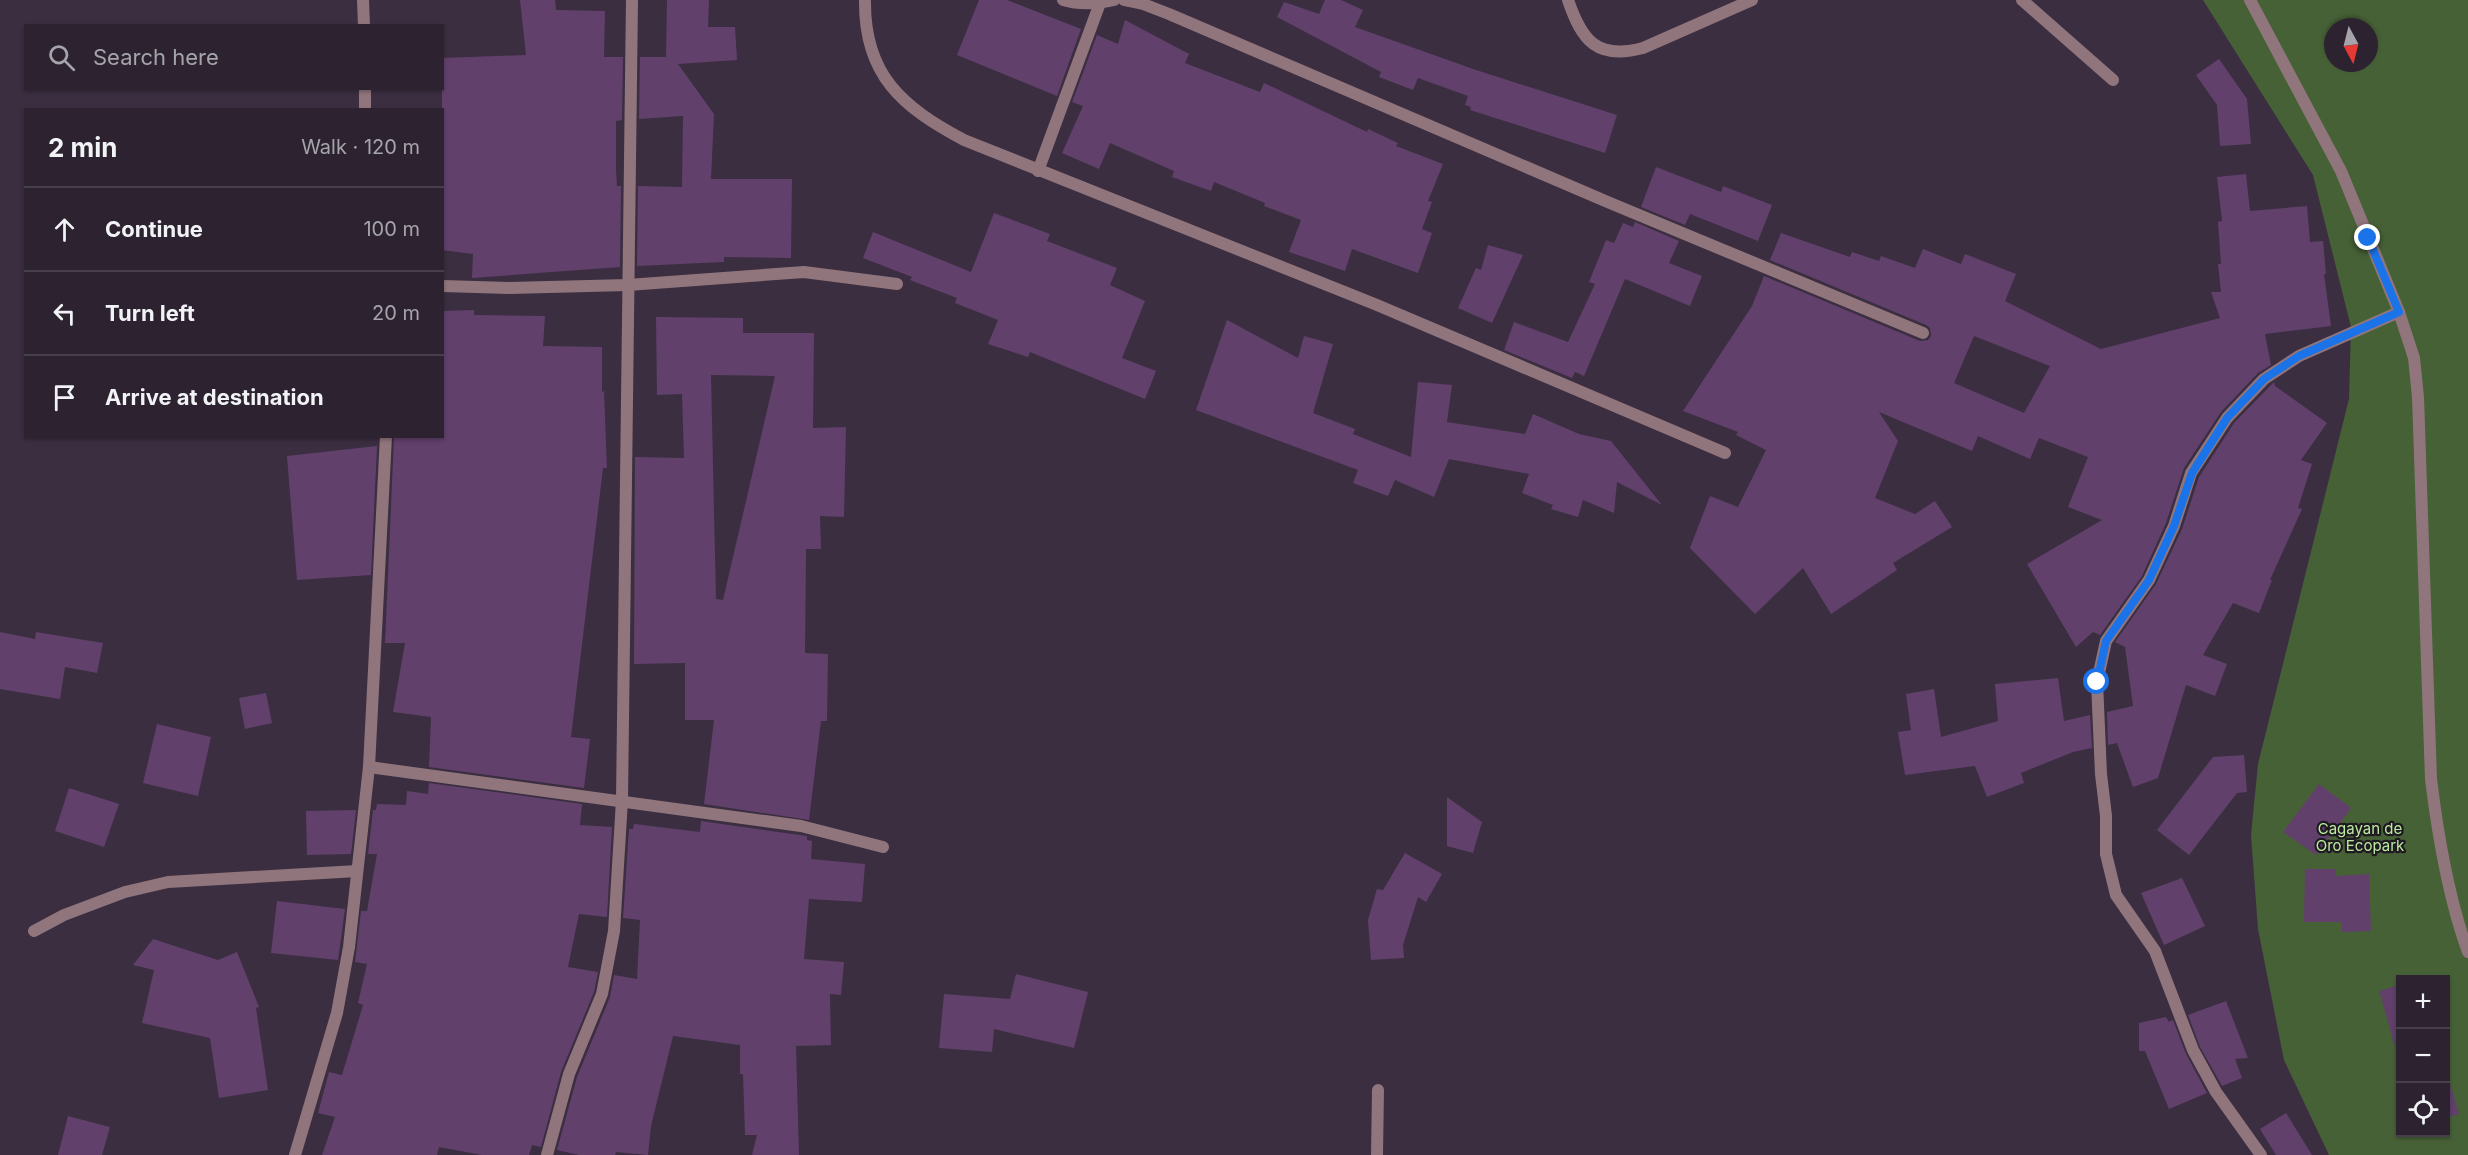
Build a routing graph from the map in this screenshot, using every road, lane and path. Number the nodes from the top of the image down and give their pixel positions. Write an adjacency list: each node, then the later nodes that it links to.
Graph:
1 (363, 0): 12 (street)
2 (632, 0): 19 (street)
3 (865, 0): 16 (street)
4 (1063, 0): 11 (street)
5 (1114, 0): 11 (street)
6 (1124, 0): 21 (street)
7 (1568, 0): 8 (street)
8 (1752, 0)
9 (2022, 0): 13 (street)
10 (2250, 0): 20 (street)
11 (1100, 3): 16 (street)
12 (364, 24)
13 (2113, 80)
14 (365, 90): 15 (street)
15 (365, 108)
16 (1038, 171): 23 (street)
17 (897, 284): 19 (street)
18 (444, 285): 19 (street)
19 (628, 285): 25 (street)
20 (2399, 312): 29 (street); 34 (street)
21 (1923, 333)
22 (386, 438): 24 (street)
23 (1725, 453)
24 (369, 767): 25 (street); 27 (street)
25 (622, 800): 26 (street); 32 (street)
26 (883, 848)
27 (357, 871): 28 (street); 31 (street)
28 (34, 931)
29 (2468, 952)
30 (1378, 1090): 33 (street)
31 (295, 1155)
32 (547, 1155)
33 (1377, 1155)
34 (2261, 1155)

